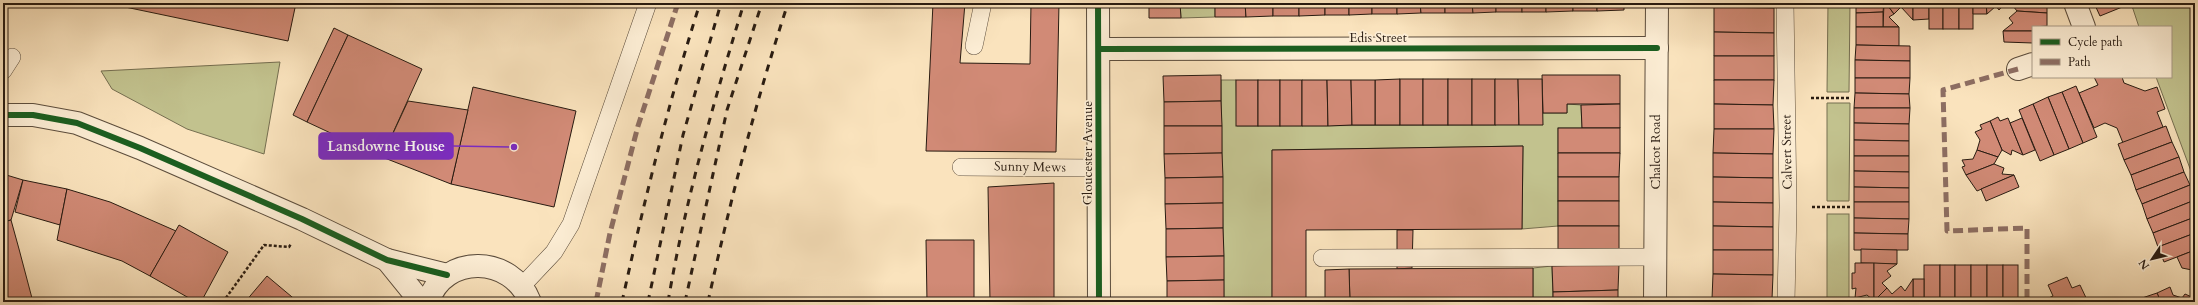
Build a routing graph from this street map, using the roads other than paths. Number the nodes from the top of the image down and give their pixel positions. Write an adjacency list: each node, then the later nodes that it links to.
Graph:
1 (648, 3): 18 (lane)
2 (982, 3): 8 (lane)
3 (1098, 3): 10 (street, Gloucester Avenue)
4 (1657, 3): 9 (street, Chalcot Road)
5 (1786, 3): 23 (lane, Calvert Street)
6 (2075, 3): 7 (street)
7 (2084, 26)
8 (974, 46)
9 (1657, 48): 10 (street, Edis Street); 14 (street, Chalcot Road)
10 (1099, 49): 13 (street, Gloucester Avenue)
11 (3, 115): 16 (street)
12 (960, 166): 13 (lane, Sunny Mews)
13 (1099, 168): 21 (street, Gloucester Avenue)
14 (1655, 257): 15 (lane); 22 (street, Chalcot Road)
15 (1322, 258)
16 (387, 260): 17 (street); 19 (street)
17 (447, 275): 18 (street); 20 (street)
18 (525, 294)
19 (421, 302)
20 (428, 302)
21 (1099, 302)
22 (1655, 302)
23 (1786, 302)

